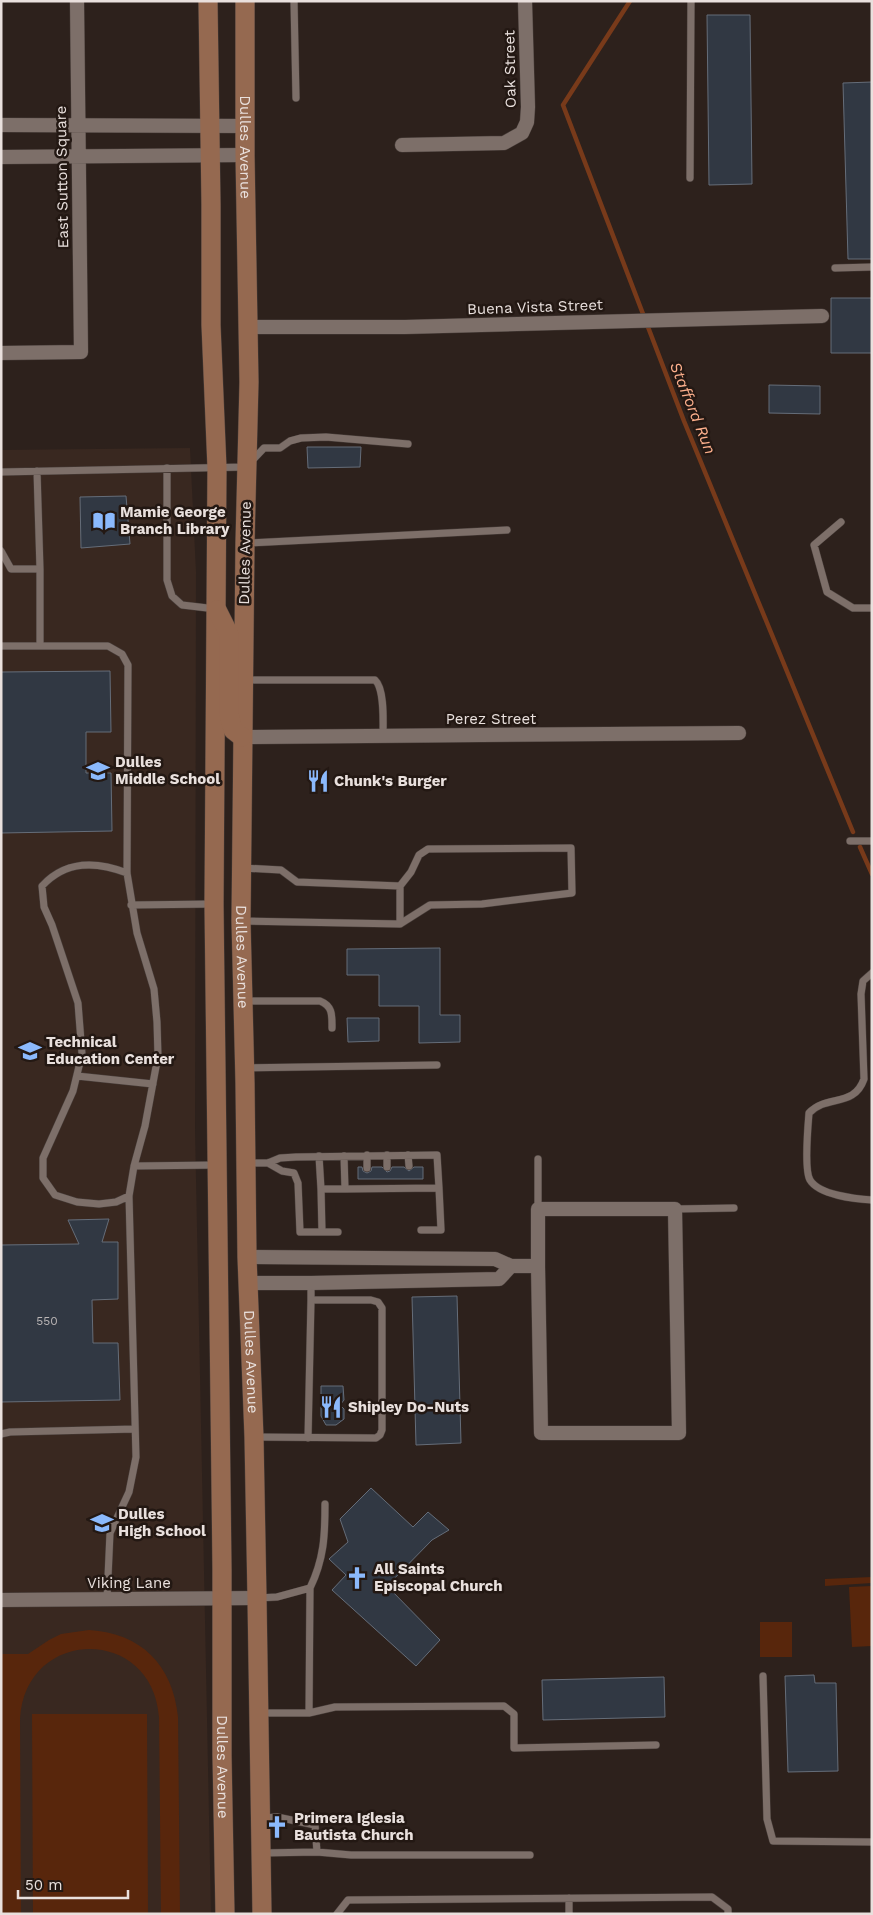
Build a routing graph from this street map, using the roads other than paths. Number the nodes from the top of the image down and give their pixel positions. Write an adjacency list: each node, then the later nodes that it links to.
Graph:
1 (76, 1): 8 (street, East Sutton Square)
2 (208, 1): 10 (main road, Dulles Avenue)
3 (245, 1): 11 (main road, Dulles Avenue)
4 (294, 1): 7 (lane)
5 (525, 1): 12 (street, Oak Street)
6 (691, 1): 17 (lane)
7 (296, 98)
8 (78, 124): 9 (street); 10 (street); 13 (street, East Sutton Square)
9 (1, 125)
10 (209, 126): 11 (street); 14 (main road, Dulles Avenue)
11 (245, 126): 15 (main road, Dulles Avenue)
12 (402, 145)
13 (78, 156): 14 (street); 16 (street); 22 (street, East Sutton Square)
14 (210, 156): 15 (street); 26 (main road, Dulles Avenue)
15 (245, 156): 21 (main road, Dulles Avenue)
16 (1, 157)
17 (690, 178)
18 (872, 267): 19 (lane)
19 (835, 268)
20 (822, 316): 21 (street, Buena Vista Street)
21 (248, 327): 24 (main road, Dulles Avenue)
22 (1, 353)
23 (408, 444): 24 (lane)
24 (246, 467): 26 (lane); 31 (main road, Dulles Avenue)
25 (167, 468): 26 (lane); 27 (lane); 35 (lane)
26 (217, 468): 35 (main road, Dulles Avenue)
27 (37, 471): 28 (lane); 33 (lane)
28 (1, 472)
29 (841, 522): 34 (lane)
30 (506, 530): 31 (lane)
31 (244, 543): 38 (main road, Dulles Avenue)
32 (1, 551): 33 (lane)
33 (40, 569): 37 (lane)
34 (872, 608)
35 (216, 609): 41 (main road); 47 (main road, Dulles Avenue)
36 (1, 646): 37 (lane)
37 (40, 646): 45 (lane)
38 (243, 680): 40 (lane); 41 (main road, Dulles Avenue)
39 (739, 734): 40 (street, Perez Street)
40 (384, 736): 41 (street, Perez Street)
41 (243, 737): 44 (main road, Dulles Avenue)
42 (850, 841): 43 (lane)
43 (872, 841)
44 (241, 868): 46 (lane); 49 (main road, Dulles Avenue)
45 (127, 873): 48 (lane); 56 (lane)
46 (400, 886): 50 (lane); 50 (lane)
47 (214, 904): 48 (lane); 66 (main road, Dulles Avenue)
48 (132, 905): 57 (lane)
49 (241, 921): 50 (lane); 52 (main road, Dulles Avenue)
50 (400, 924)
51 (872, 973): 81 (lane)
52 (243, 1001): 53 (lane); 55 (main road, Dulles Avenue)
53 (332, 1028)
54 (437, 1065): 55 (lane)
55 (245, 1068): 64 (main road, Dulles Avenue)
56 (77, 1076): 57 (lane); 80 (lane)
57 (153, 1084): 67 (lane)
58 (367, 1155): 59 (lane); 62 (lane); 70 (lane)
59 (387, 1155): 60 (lane); 69 (lane)
60 (408, 1155): 68 (lane); 77 (lane)
61 (319, 1156): 62 (lane); 65 (lane); 78 (lane)
62 (344, 1156): 79 (lane)
63 (538, 1159): 83 (lane)
64 (246, 1163): 65 (lane); 88 (main road, Dulles Avenue)
65 (268, 1164): 86 (lane)
66 (217, 1165): 67 (lane); 102 (main road, Dulles Avenue)
67 (134, 1166): 80 (lane)
68 (409, 1166)
69 (387, 1167)
70 (367, 1168)
71 (368, 1179): 74 (lane)
72 (388, 1179): 75 (lane)
73 (409, 1179): 76 (lane)
74 (368, 1188): 75 (lane); 79 (lane)
75 (388, 1188): 76 (lane)
76 (410, 1188): 77 (lane)
77 (439, 1188): 85 (lane)
78 (321, 1189): 79 (lane); 86 (lane)
79 (345, 1189)
80 (129, 1196): 94 (lane)
81 (872, 1200)
82 (734, 1208): 84 (lane)
83 (538, 1209): 84 (street); 90 (street)
84 (675, 1210): 90 (street)
85 (421, 1230)
86 (322, 1232): 87 (lane)
87 (338, 1232)
88 (247, 1257): 89 (street); 91 (main road, Dulles Avenue)
89 (511, 1266): 90 (street); 92 (street)
90 (538, 1266)
91 (247, 1283): 92 (street); 96 (main road, Dulles Avenue)
92 (311, 1283): 93 (lane)
93 (312, 1300): 97 (lane); 97 (lane)
94 (135, 1429): 95 (lane); 101 (lane)
95 (1, 1434)
96 (254, 1437): 97 (lane); 100 (main road, Dulles Avenue)
97 (308, 1438)
98 (325, 1504): 99 (lane)
99 (310, 1588): 100 (lane); 106 (lane)
100 (257, 1598): 102 (street, Viking Lane); 105 (main road, Dulles Avenue)
101 (107, 1599): 102 (street, Viking Lane); 103 (street, Viking Lane)
102 (222, 1599): 114 (main road, Dulles Avenue)
103 (1, 1600)
104 (763, 1676): 109 (lane)
105 (258, 1713): 106 (lane); 108 (main road, Dulles Avenue)
106 (309, 1713): 107 (lane)
107 (656, 1745)
108 (261, 1818): 110 (lane); 111 (main road, Dulles Avenue)
109 (872, 1842)
110 (317, 1852): 111 (lane); 112 (lane)
111 (262, 1853): 115 (main road, Dulles Avenue)
112 (530, 1855)
113 (568, 1898): 116 (lane); 117 (lane); 118 (lane)
114 (225, 1914)
115 (262, 1914)
116 (337, 1914)
117 (569, 1914)
118 (728, 1914)

